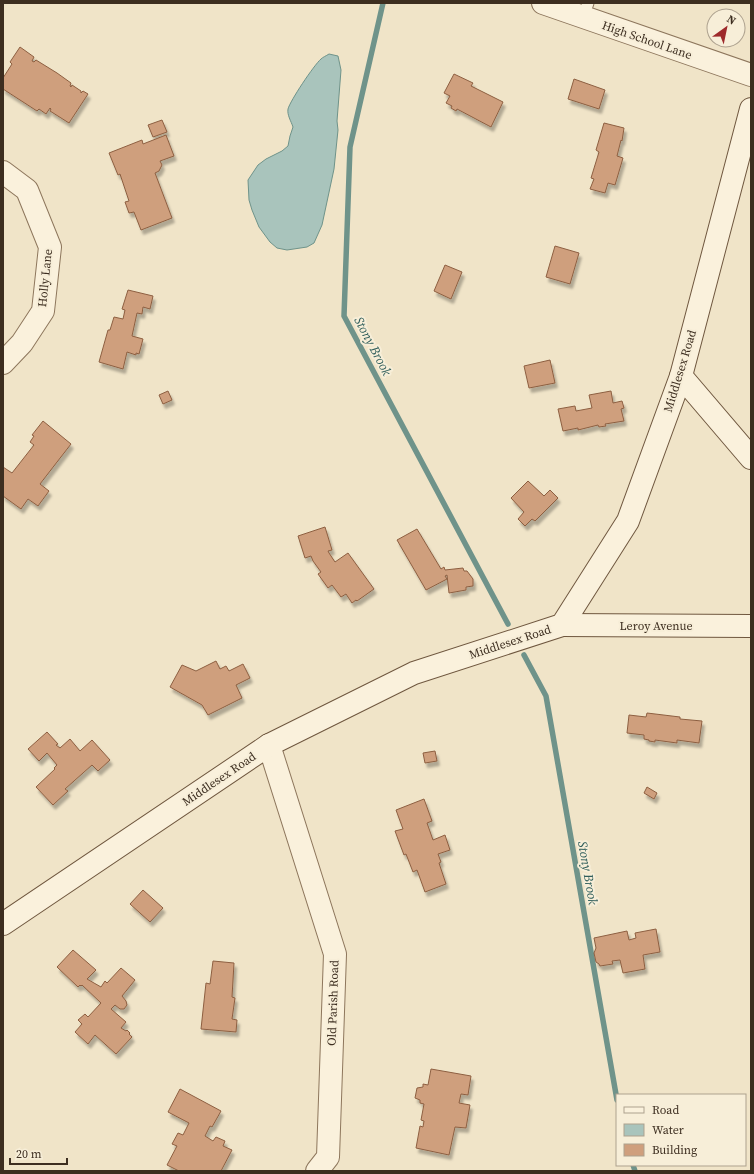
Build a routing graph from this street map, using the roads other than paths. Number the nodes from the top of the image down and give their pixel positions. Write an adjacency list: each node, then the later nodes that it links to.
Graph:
1 (543, 3): 2 (main road, High School Lane)
2 (586, 10): 3 (main road, High School Lane)
3 (751, 76)
4 (751, 109): 7 (main road, Middlesex Road)
5 (3, 172): 6 (main road, Holly Lane)
6 (3, 363)
7 (681, 376): 8 (main road); 9 (main road, Middlesex Road)
8 (751, 458)
9 (562, 625): 10 (main road, Leroy Avenue); 11 (main road, Middlesex Road)
10 (751, 626)
11 (269, 746): 12 (main road, Middlesex Road); 13 (main road, Old Parish Road)
12 (3, 924)
13 (317, 1171)

